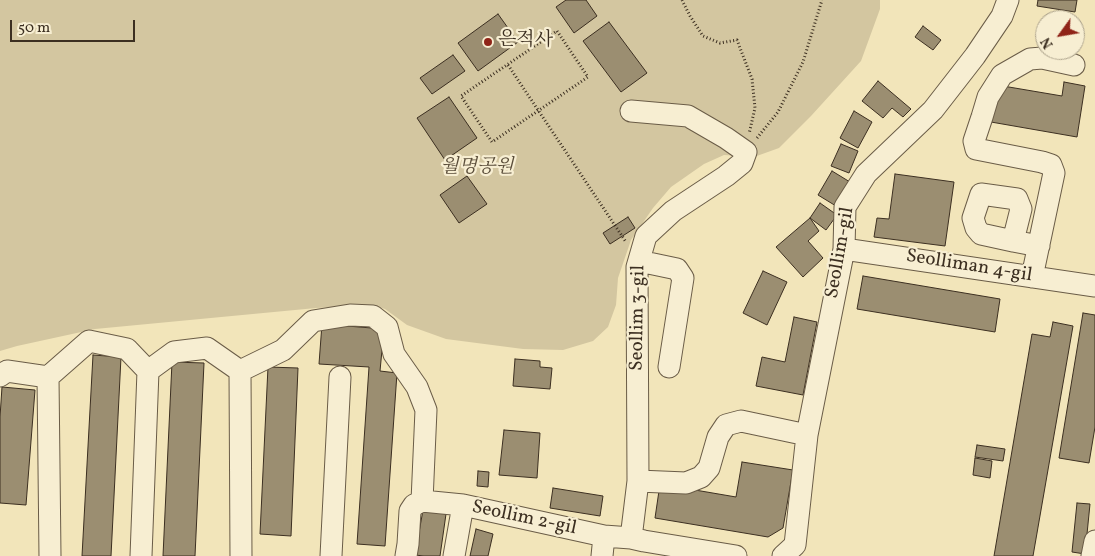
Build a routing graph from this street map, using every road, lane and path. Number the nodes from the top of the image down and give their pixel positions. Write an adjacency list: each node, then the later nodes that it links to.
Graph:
1 (682, 0): 8 (path)
2 (822, 0): 8 (path)
3 (1008, 0): 11 (street, Seollim-gil)
4 (508, 65): 6 (path); 6 (path); 6 (path)
5 (1074, 65): 10 (street)
6 (538, 110): 12 (path)
7 (631, 111): 8 (street)
8 (746, 152): 12 (street, Seollim 3-gil)
9 (1013, 241): 10 (street)
10 (1039, 246): 13 (street)
11 (844, 249): 13 (street, Seolliman 4-gil); 21 (street, Seollim-gil)
12 (639, 261): 15 (street); 22 (street, Seollim 3-gil)
13 (1032, 277): 14 (street, Seolliman 4-gil)
14 (1095, 286)
15 (669, 367)
16 (148, 371): 17 (street); 19 (street); 29 (street)
17 (240, 371): 23 (street); 30 (street)
18 (0, 376): 19 (street)
19 (48, 377): 28 (street)
20 (340, 377): 31 (street)
21 (807, 435): 22 (street); 35 (street, Seollim-gil)
22 (638, 481): 26 (street, Seollim 3-gil)
23 (422, 501): 24 (street); 32 (street)
24 (463, 505): 27 (street, Seollim 2-gil); 33 (street, Seollim 2-gil)
25 (1095, 541): 36 (street)
26 (640, 545): 27 (street, Seollim 2-gil); 34 (street)
27 (603, 546)
28 (50, 556)
29 (141, 556)
30 (241, 556)
31 (331, 556)
32 (406, 556)
33 (454, 556)
34 (736, 556)
35 (784, 556)
36 (1092, 556)

